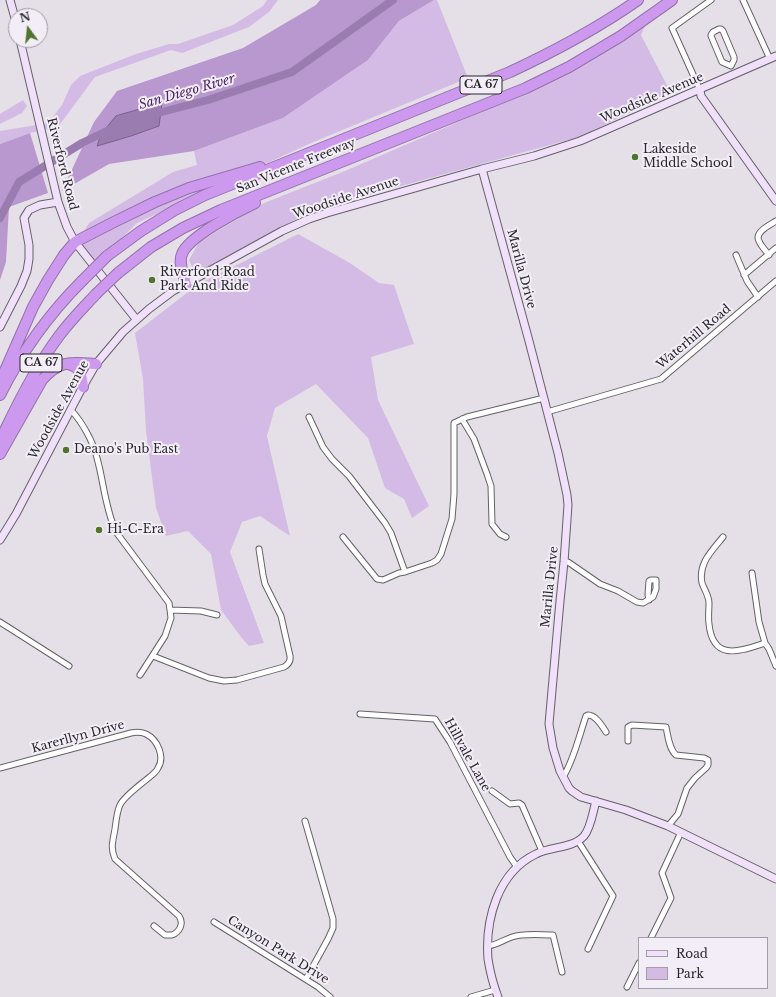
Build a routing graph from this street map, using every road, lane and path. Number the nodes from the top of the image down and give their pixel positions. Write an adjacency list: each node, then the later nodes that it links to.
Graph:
1 (638, 0): 10 (highway, San Vicente Freeway / CA 67)
2 (672, 0): 11 (highway, San Vicente Freeway / CA 67)
3 (711, 0): 9 (street)
4 (743, 0): 6 (street)
5 (22, 48): 14 (street, Riverford Road)
6 (773, 57): 8 (street, Woodside Avenue)
7 (731, 66): 7 (street); 8 (street)
8 (734, 74): 9 (street, Woodside Avenue)
9 (700, 90): 12 (street, Woodside Avenue); 13 (street)
10 (314, 151): 16 (highway); 30 (highway, San Vicente Freeway / CA 67, bridge)
11 (353, 157): 22 (highway); 36 (highway, San Vicente Freeway / CA 67, bridge)
12 (482, 169): 22 (street, Woodside Avenue); 31 (street, Marilla Drive)
13 (776, 201)
14 (58, 202): 16 (street, Riverford Road); 25 (street)
15 (776, 221): 18 (street)
16 (75, 242): 24 (street, Riverford Road); 28 (highway)
17 (776, 248): 18 (street)
18 (769, 254): 20 (street)
19 (736, 255): 20 (street)
20 (744, 275): 23 (street)
21 (776, 281): 23 (street, Waterhill Road)
22 (186, 285): 24 (street, Woodside Avenue)
23 (758, 297): 33 (street, Waterhill Road)
24 (136, 319): 27 (street, Woodside Avenue)
25 (0, 327)
26 (66, 363): 27 (highway); 29 (highway); 37 (highway)
27 (96, 364): 29 (street, Woodside Avenue)
28 (0, 382)
29 (83, 387): 32 (street, Woodside Avenue)
30 (0, 396)
31 (544, 398): 33 (street, Marilla Drive); 35 (street)
32 (71, 410): 41 (street, Woodside Avenue); 47 (street)
33 (547, 412): 43 (street, Marilla Drive)
34 (309, 417): 44 (street)
35 (462, 419): 39 (street); 44 (street)
36 (0, 441)
37 (0, 454)
38 (343, 537): 44 (street)
39 (506, 537)
40 (723, 537): 50 (street)
41 (0, 540)
42 (259, 549): 51 (street)
43 (564, 562): 46 (street); 59 (street, Marilla Drive)
44 (405, 572)
45 (752, 573): 50 (street)
46 (649, 600)
47 (170, 610): 48 (street); 51 (street)
48 (217, 615)
49 (0, 622): 52 (street)
50 (765, 643): 53 (street)
51 (152, 656): 54 (street)
52 (69, 666)
53 (776, 666)
54 (140, 675)
55 (360, 714): 67 (street, Hillvale Lane)
56 (606, 732): 59 (street)
57 (628, 741): 63 (street)
58 (0, 768): 70 (street, Karerllyn Drive)
59 (563, 777): 61 (street, Marilla Drive)
60 (492, 791): 66 (street)
61 (596, 802): 63 (street, Marilla Drive); 65 (street)
62 (305, 821): 76 (street)
63 (668, 826): 64 (street, Marilla Drive)
64 (681, 832): 68 (street, Marilla Drive); 71 (street)
65 (578, 841): 66 (street); 73 (street)
66 (542, 851): 67 (street)
67 (517, 868): 72 (street)
68 (776, 879)
69 (214, 922): 76 (street, Canyon Park Drive)
70 (154, 926)
71 (652, 937)
72 (488, 946): 75 (street); 78 (street)
73 (588, 949)
74 (638, 965): 77 (street)
75 (562, 972)
76 (306, 979): 79 (street, Canyon Park Drive)
77 (627, 987)
78 (496, 994): 80 (street)
79 (330, 997)
80 (471, 997)

